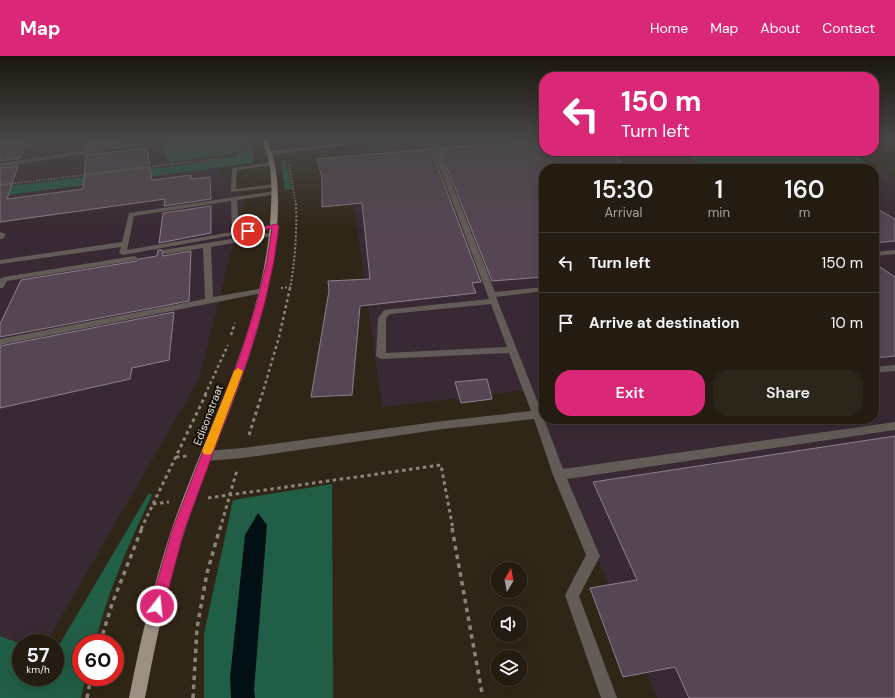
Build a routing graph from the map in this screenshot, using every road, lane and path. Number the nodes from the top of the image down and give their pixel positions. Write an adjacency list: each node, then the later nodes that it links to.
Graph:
1 (138, 169): 6 (path)
2 (234, 169): 7 (street)
3 (271, 169): 7 (main road, Edisonstraat)
4 (290, 169): 34 (path)
5 (443, 169): 21 (street)
6 (0, 186)
7 (275, 190): 8 (street); 9 (main road, Edisonstraat)
8 (234, 200): 10 (street); 11 (street)
9 (275, 230): 10 (street); 12 (street); 19 (main road, Edisonstraat)
10 (236, 233): 11 (street)
11 (125, 244): 17 (street)
12 (207, 246): 18 (street); 22 (street)
13 (895, 252): 14 (street)
14 (884, 253): 15 (street); 16 (street)
15 (879, 254)
16 (895, 261)
17 (0, 262)
18 (0, 286)
19 (264, 290): 22 (street); 35 (main road, Edisonstraat)
20 (539, 290): 21 (street)
21 (493, 298): 27 (street); 27 (street)
22 (210, 300): 25 (street)
23 (236, 322): 24 (path)
24 (231, 336)
25 (0, 342)
26 (229, 343): 39 (path, Edisonstraat)
27 (514, 350): 30 (street)
28 (895, 368): 29 (street)
29 (879, 370)
30 (539, 409)
31 (539, 414): 34 (street)
32 (544, 424): 36 (street)
33 (895, 426): 36 (street)
34 (243, 453): 35 (street); 37 (path)
35 (206, 456): 38 (main road, Edisonstraat)
36 (559, 475): 46 (street)
37 (228, 496): 38 (path); 42 (path); 45 (path)
38 (190, 500): 39 (path); 44 (main road, Edisonstraat)
39 (152, 504): 40 (path, Edisonstraat)
40 (103, 634)
41 (89, 686): 43 (path)
42 (482, 693)
43 (86, 698)
44 (137, 698)
45 (193, 698)
46 (609, 698)

